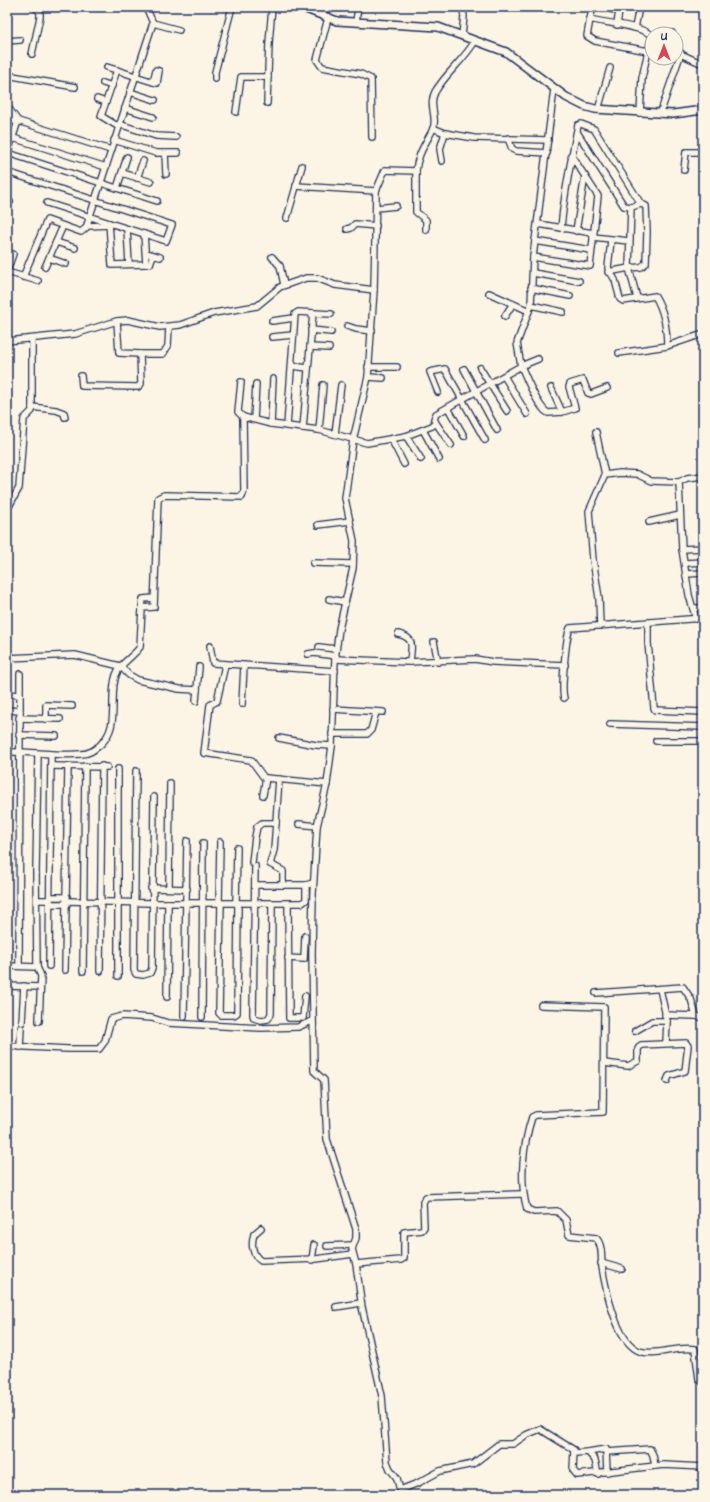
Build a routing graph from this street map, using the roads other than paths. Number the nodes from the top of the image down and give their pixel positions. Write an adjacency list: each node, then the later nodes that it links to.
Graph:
1 (35, 7): 24 (street)
2 (146, 7): 14 (street)
3 (232, 7): 35 (street)
4 (272, 7): 34 (street)
5 (301, 7): 11 (street)
6 (358, 7): 13 (street)
7 (593, 7): 12 (street)
8 (602, 7): 15 (street)
9 (639, 7): 16 (street)
10 (462, 8): 19 (street)
11 (328, 18): 13 (street); 61 (street)
12 (590, 19): 15 (street); 23 (street)
13 (356, 22): 19 (street)
14 (153, 23): 17 (street); 33 (street)
15 (617, 25): 16 (street)
16 (635, 28): 18 (street)
17 (179, 30)
18 (644, 31)
19 (462, 36): 22 (street)
20 (20, 40): 21 (street)
21 (7, 41)
22 (475, 41): 40 (street); 57 (street)
23 (644, 48)
24 (32, 54)
25 (684, 56): 26 (street)
26 (703, 64)
27 (107, 66): 31 (street)
28 (645, 66): 51 (street)
29 (674, 66): 52 (street)
30 (610, 68): 48 (street)
31 (117, 70): 33 (street); 38 (street)
32 (7, 75): 39 (street)
33 (135, 76): 36 (street); 41 (street)
34 (268, 77): 45 (street); 50 (street)
35 (215, 79)
36 (153, 82)
37 (103, 83): 38 (street)
38 (112, 86): 44 (street)
39 (75, 87)
40 (554, 89): 48 (street); 65 (street)
41 (130, 92): 43 (street); 47 (street)
42 (97, 99): 44 (street)
43 (155, 100)
44 (106, 102): 56 (street)
45 (267, 103)
46 (7, 106): 55 (street)
47 (125, 108): 53 (street); 56 (street)
48 (598, 110): 51 (street)
49 (703, 110): 52 (street)
50 (236, 112)
51 (640, 113): 52 (street)
52 (660, 114)
53 (153, 118)
54 (7, 121): 55 (street)
55 (18, 121): 62 (street); 66 (street)
56 (119, 126): 60 (street); 64 (street)
57 (433, 128): 59 (street); 79 (street)
58 (577, 132): 72 (street); 93 (street); 95 (street)
59 (445, 133): 63 (street); 75 (street)
60 (176, 137)
61 (372, 137)
62 (10, 138): 70 (street); 77 (street)
63 (508, 138): 65 (street); 71 (street)
64 (114, 140): 66 (street); 68 (street)
65 (548, 140): 71 (street)
66 (111, 150): 77 (street)
67 (703, 152): 78 (street)
68 (165, 153): 69 (street); 82 (street)
69 (178, 153)
70 (7, 154): 86 (street)
71 (547, 154): 100 (street)
72 (571, 155): 83 (street); 105 (street)
73 (127, 157): 81 (street)
74 (143, 161): 84 (street)
75 (442, 161)
76 (302, 166): 87 (street)
77 (106, 167): 86 (street)
78 (684, 170)
79 (416, 171): 89 (street); 107 (street)
80 (7, 172): 90 (street)
81 (122, 173): 84 (street); 88 (street)
82 (166, 174)
83 (585, 176): 108 (street); 110 (street)
84 (138, 178): 85 (street)
85 (151, 182)
86 (100, 183): 88 (street); 90 (street)
87 (296, 186): 89 (street); 98 (street)
88 (117, 188): 91 (street)
89 (376, 191): 96 (street)
90 (95, 200): 97 (street); 109 (street)
91 (157, 201)
92 (47, 203): 97 (street)
93 (641, 204): 95 (street); 128 (street)
94 (396, 206): 96 (street)
95 (631, 207): 113 (street)
96 (376, 208): 103 (street)
97 (90, 217): 99 (street); 102 (street)
98 (287, 218)
99 (109, 224): 102 (street); 104 (street); 125 (street)
100 (538, 224): 105 (street); 112 (street)
101 (63, 226): 102 (street); 114 (street); 132 (street)
102 (87, 226)
103 (376, 226): 106 (street); 137 (street)
104 (126, 228): 109 (street); 125 (street)
105 (561, 228): 108 (street)
106 (347, 229)
107 (426, 230)
108 (576, 231): 110 (street)
109 (144, 234): 117 (street)
110 (593, 235): 111 (street); 116 (street)
111 (612, 240): 113 (street); 130 (street)
112 (535, 241): 116 (street); 122 (street)
113 (629, 241): 128 (street)
114 (56, 242): 115 (street); 123 (street)
115 (75, 248)
116 (592, 250): 122 (street)
117 (146, 253): 119 (street); 126 (street)
118 (11, 255): 129 (street)
119 (153, 255): 120 (street); 126 (street)
120 (160, 257)
121 (272, 257): 135 (street)
122 (533, 257): 131 (street)
123 (49, 258): 124 (street); 127 (street)
124 (66, 264)
125 (129, 264): 126 (street)
126 (146, 264)
127 (45, 267)
128 (629, 268): 130 (street); 140 (street)
129 (7, 272): 132 (street)
130 (608, 272): 140 (street)
131 (532, 273): 134 (street); 136 (street)
132 (23, 277): 133 (street)
133 (38, 281)
134 (580, 281)
135 (284, 285): 137 (street); 151 (street)
136 (531, 288): 139 (street); 142 (street)
137 (374, 290): 153 (street)
138 (489, 293): 141 (street)
139 (570, 296)
140 (637, 298): 160 (street)
141 (512, 305): 142 (street); 146 (street)
142 (530, 308): 143 (street); 167 (street)
143 (563, 312)
144 (313, 313): 145 (street); 147 (street); 152 (street)
145 (331, 314)
146 (505, 316)
147 (294, 318): 149 (street); 156 (street)
148 (117, 321): 151 (street); 158 (street); 164 (street)
149 (272, 321)
150 (347, 326): 153 (street)
151 (169, 327): 164 (street)
152 (311, 330): 154 (street); 161 (street)
153 (372, 331): 168 (street)
154 (331, 332)
155 (703, 334): 160 (street)
156 (293, 335): 157 (street); 166 (street)
157 (272, 337)
158 (32, 339): 159 (street); 188 (street)
159 (7, 341)
160 (667, 346): 163 (street)
161 (310, 347): 162 (street); 170 (street)
162 (329, 348)
163 (619, 353)
164 (140, 354): 173 (street)
165 (538, 359): 167 (street)
166 (292, 366): 170 (street); 198 (street)
167 (521, 366): 174 (street); 191 (street)
168 (368, 367): 169 (street); 175 (street)
169 (397, 367)
170 (308, 368): 199 (street)
171 (480, 368): 181 (street)
172 (464, 369): 186 (street)
173 (81, 376)
174 (504, 376): 181 (street); 192 (street)
175 (368, 378): 176 (street); 208 (street)
176 (383, 378)
177 (273, 379): 197 (street)
178 (241, 382): 194 (street)
179 (256, 384): 195 (street)
180 (341, 384): 204 (street)
181 (491, 384): 186 (street); 190 (street)
182 (323, 385): 200 (street)
183 (551, 388): 191 (street)
184 (607, 388): 191 (street)
185 (438, 392): 187 (street)
186 (476, 392): 187 (street); 202 (street)
187 (462, 400): 189 (street); 209 (street)
188 (32, 407): 193 (street); 217 (street)
189 (448, 408): 196 (street); 206 (street)
190 (506, 411)
191 (562, 412)
192 (527, 414)
193 (65, 417)
194 (243, 417): 195 (street); 230 (street)
195 (254, 419): 197 (street)
196 (436, 423): 201 (street); 210 (street)
197 (271, 424): 198 (street)
198 (287, 426): 199 (street)
199 (303, 428): 200 (street)
200 (319, 430): 204 (street)
201 (423, 430): 205 (street); 211 (street)
202 (497, 430)
203 (596, 432): 214 (street)
204 (335, 434): 208 (street)
205 (406, 436): 207 (street); 212 (street)
206 (464, 436)
207 (391, 439): 208 (street); 213 (street)
208 (352, 440): 219 (street)
209 (485, 440)
210 (451, 445)
211 (439, 459)
212 (421, 460)
213 (404, 464)
214 (605, 475): 216 (street); 239 (street)
215 (703, 476): 216 (street)
216 (679, 482): 218 (street)
217 (7, 510)
218 (680, 515): 220 (street); 223 (street)
219 (350, 521): 221 (street); 226 (street)
220 (649, 522)
221 (318, 525)
222 (703, 548): 223 (street)
223 (682, 549): 227 (street)
224 (703, 562): 227 (street)
225 (313, 563): 226 (street)
226 (353, 564): 232 (street)
227 (685, 564): 229 (street)
228 (703, 573): 229 (street)
229 (686, 574): 234 (street)
230 (154, 598): 233 (street); 233 (street)
231 (329, 599): 232 (street)
232 (345, 602): 244 (street)
233 (142, 608): 252 (street)
234 (693, 608): 235 (street); 237 (street)
235 (703, 608)
236 (703, 618): 237 (street)
237 (696, 619): 238 (street)
238 (648, 623): 239 (street); 267 (street)
239 (600, 626): 250 (street)
240 (398, 634): 248 (street)
241 (434, 642): 249 (street)
242 (210, 646): 251 (street)
243 (319, 647): 244 (street)
244 (336, 649): 247 (street)
245 (308, 654): 247 (street)
246 (7, 658): 252 (street)
247 (336, 658): 248 (street); 255 (street)
248 (410, 662): 249 (street)
249 (438, 662): 250 (street)
250 (565, 664): 260 (street)
251 (225, 665): 253 (street); 289 (street)
252 (120, 666): 257 (street); 282 (street)
253 (244, 666): 255 (street); 262 (street)
254 (199, 667): 257 (street)
255 (335, 671): 264 (street)
256 (20, 674): 259 (street)
257 (197, 690): 261 (street)
258 (7, 694): 259 (street)
259 (20, 694): 266 (street)
260 (564, 698)
261 (196, 701)
262 (242, 704)
263 (72, 706): 269 (street)
264 (333, 709): 273 (street); 273 (street)
265 (7, 710): 266 (street)
266 (20, 711): 268 (street)
267 (703, 712)
268 (19, 718): 269 (street); 274 (street)
269 (46, 719): 270 (street)
270 (60, 719)
271 (610, 724): 272 (street)
272 (703, 727)
273 (332, 734): 279 (street)
274 (19, 735): 275 (street); 281 (street)
275 (56, 736)
276 (279, 738): 279 (street)
277 (656, 741): 278 (street)
278 (703, 741)
279 (332, 746): 292 (street)
280 (7, 752): 281 (street)
281 (19, 753): 282 (street); 328 (street)
282 (38, 754): 309 (street)
283 (51, 756): 284 (street)
284 (51, 766): 285 (street); 310 (street)
285 (68, 766): 286 (street); 311 (street)
286 (85, 766): 312 (street); 313 (street)
287 (118, 769): 314 (street)
288 (136, 771): 315 (street)
289 (265, 779): 290 (street); 293 (street)
290 (279, 779): 292 (street); 295 (street)
291 (170, 783): 307 (street)
292 (327, 784): 297 (street)
293 (263, 795)
294 (154, 797): 306 (street)
295 (276, 823): 303 (street); 304 (street)
296 (299, 824): 297 (street)
297 (318, 826): 302 (street)
298 (187, 841): 308 (street)
299 (203, 842): 319 (street)
300 (220, 842): 320 (street)
301 (237, 848): 321 (street)
302 (314, 883): 305 (street); 349 (street)
303 (255, 885): 304 (street); 322 (street)
304 (283, 885): 305 (street)
305 (306, 885): 324 (street)
306 (151, 888): 307 (street); 316 (street)
307 (169, 888): 308 (street)
308 (187, 889): 318 (street)
309 (37, 900): 310 (street); 330 (street)
310 (50, 900): 311 (street); 329 (street)
311 (67, 901): 312 (street); 331 (street)
312 (84, 901): 313 (street); 332 (street)
313 (100, 902): 314 (street); 333 (street)
314 (118, 902): 315 (street); 334 (street)
315 (135, 903): 316 (street); 316 (street)
316 (151, 903): 317 (street)
317 (168, 903): 318 (street); 341 (street)
318 (187, 903): 319 (street); 344 (street)
319 (202, 903): 320 (street); 346 (street)
320 (220, 903): 321 (street); 321 (street)
321 (237, 904): 322 (street)
322 (255, 904): 323 (street); 323 (street)
323 (272, 904): 324 (street)
324 (288, 904): 326 (street)
325 (305, 936): 326 (street)
326 (288, 958): 340 (street)
327 (7, 966): 328 (street)
328 (19, 966): 330 (street)
329 (49, 966)
330 (37, 967): 337 (street)
331 (65, 970)
332 (83, 971)
333 (100, 971)
334 (118, 976)
335 (7, 986): 336 (street)
336 (24, 986): 337 (street); 351 (street)
337 (40, 987): 348 (street)
338 (660, 989): 339 (street); 343 (street); 345 (street)
339 (596, 993)
340 (304, 996)
341 (168, 997)
342 (541, 1005): 357 (street)
343 (665, 1015): 345 (street); 350 (street)
344 (184, 1016)
345 (696, 1016): 347 (street)
346 (202, 1017)
347 (703, 1018)
348 (39, 1021)
349 (312, 1021): 356 (street); 362 (street)
350 (667, 1021): 353 (street); 354 (street)
351 (22, 1022)
352 (21, 1028): 356 (street)
353 (635, 1032)
354 (666, 1043): 357 (street); 358 (street)
355 (7, 1046): 356 (street)
356 (20, 1047)
357 (604, 1063): 359 (street)
358 (667, 1081)
359 (522, 1194): 366 (street); 367 (street)
360 (261, 1228): 365 (street)
361 (314, 1245): 365 (street)
362 (352, 1245): 363 (street); 364 (street)
363 (327, 1246)
364 (353, 1254): 365 (street); 367 (street)
365 (312, 1260)
366 (602, 1263): 368 (street); 371 (street)
367 (356, 1264): 369 (street)
368 (622, 1269)
369 (361, 1303): 370 (street); 379 (street)
370 (336, 1308)
371 (703, 1382)
372 (588, 1452): 373 (street); 374 (street); 378 (street)
373 (607, 1452): 375 (street); 377 (street)
374 (575, 1453): 378 (street); 379 (street)
375 (655, 1466): 376 (street); 377 (street)
376 (703, 1467)
377 (606, 1472): 378 (street)
378 (598, 1474)
379 (400, 1493)

